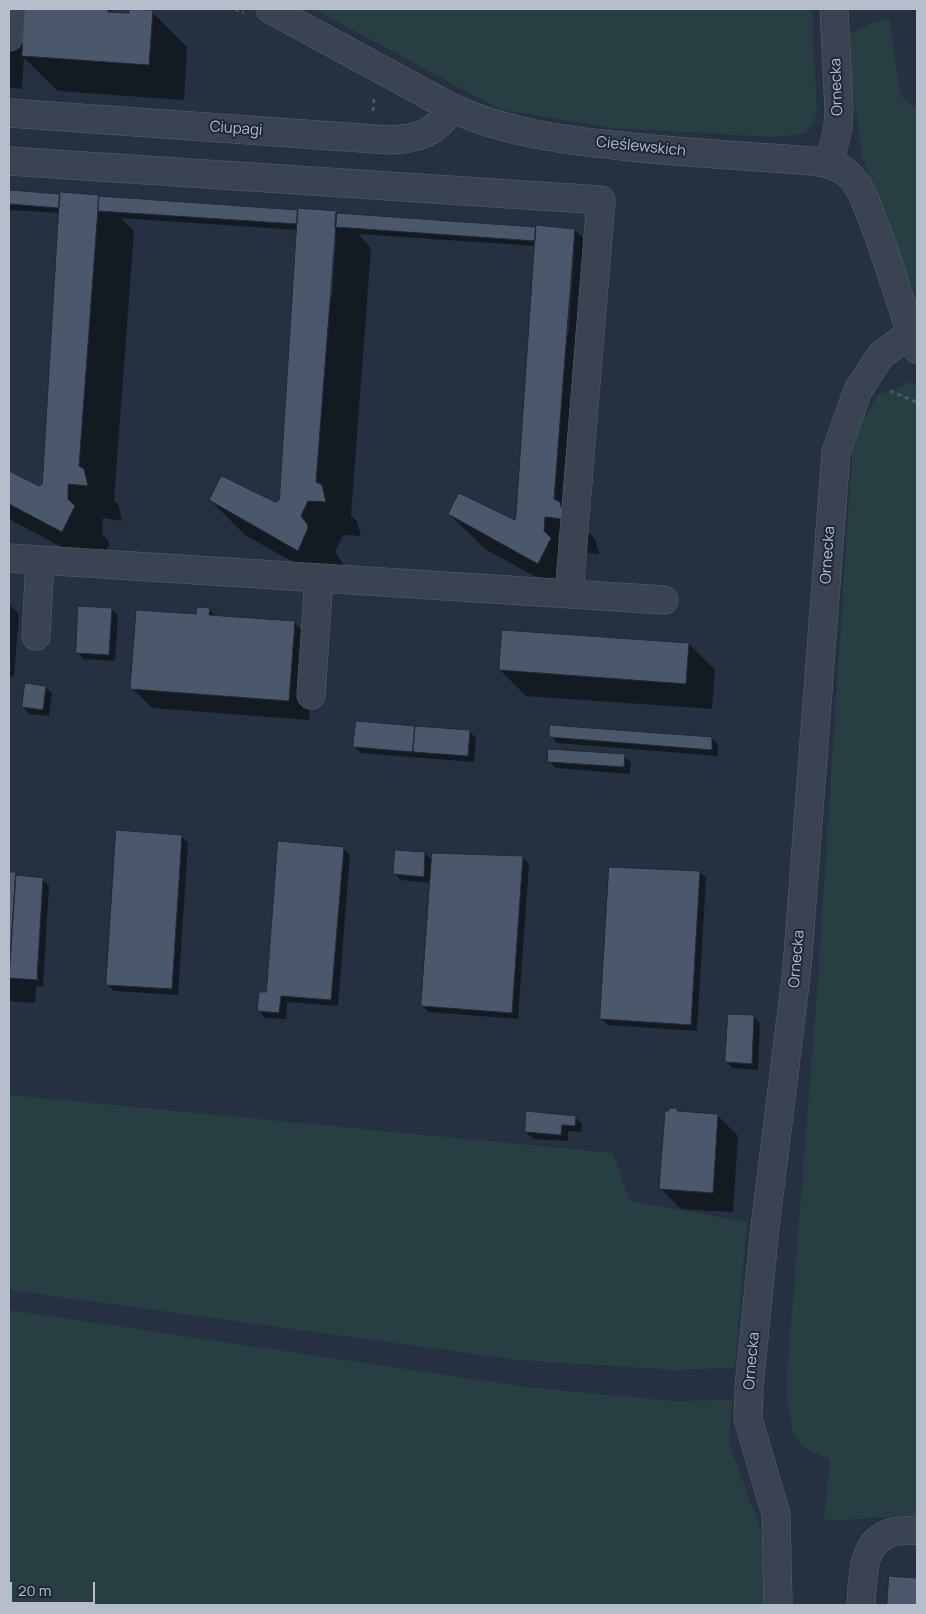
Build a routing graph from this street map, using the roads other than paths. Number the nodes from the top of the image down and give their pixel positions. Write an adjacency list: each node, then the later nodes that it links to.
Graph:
1 (12, 9): 4 (street)
2 (270, 9): 5 (street, Cieślewskich)
3 (834, 9): 8 (street, Ornecka)
4 (9, 36)
5 (452, 108): 6 (street, Ciupagi); 8 (street, Cieślewskich)
6 (9, 113)
7 (9, 161): 13 (street)
8 (829, 164): 9 (street, Cieślewskich)
9 (914, 341): 18 (street, Ornecka)
10 (9, 558): 11 (street)
11 (40, 560): 12 (street); 15 (street)
12 (319, 578): 13 (street); 16 (street)
13 (569, 594): 14 (street)
14 (664, 600)
15 (36, 636)
16 (311, 695)
17 (917, 1530): 19 (street)
18 (778, 1605)
19 (861, 1605)

